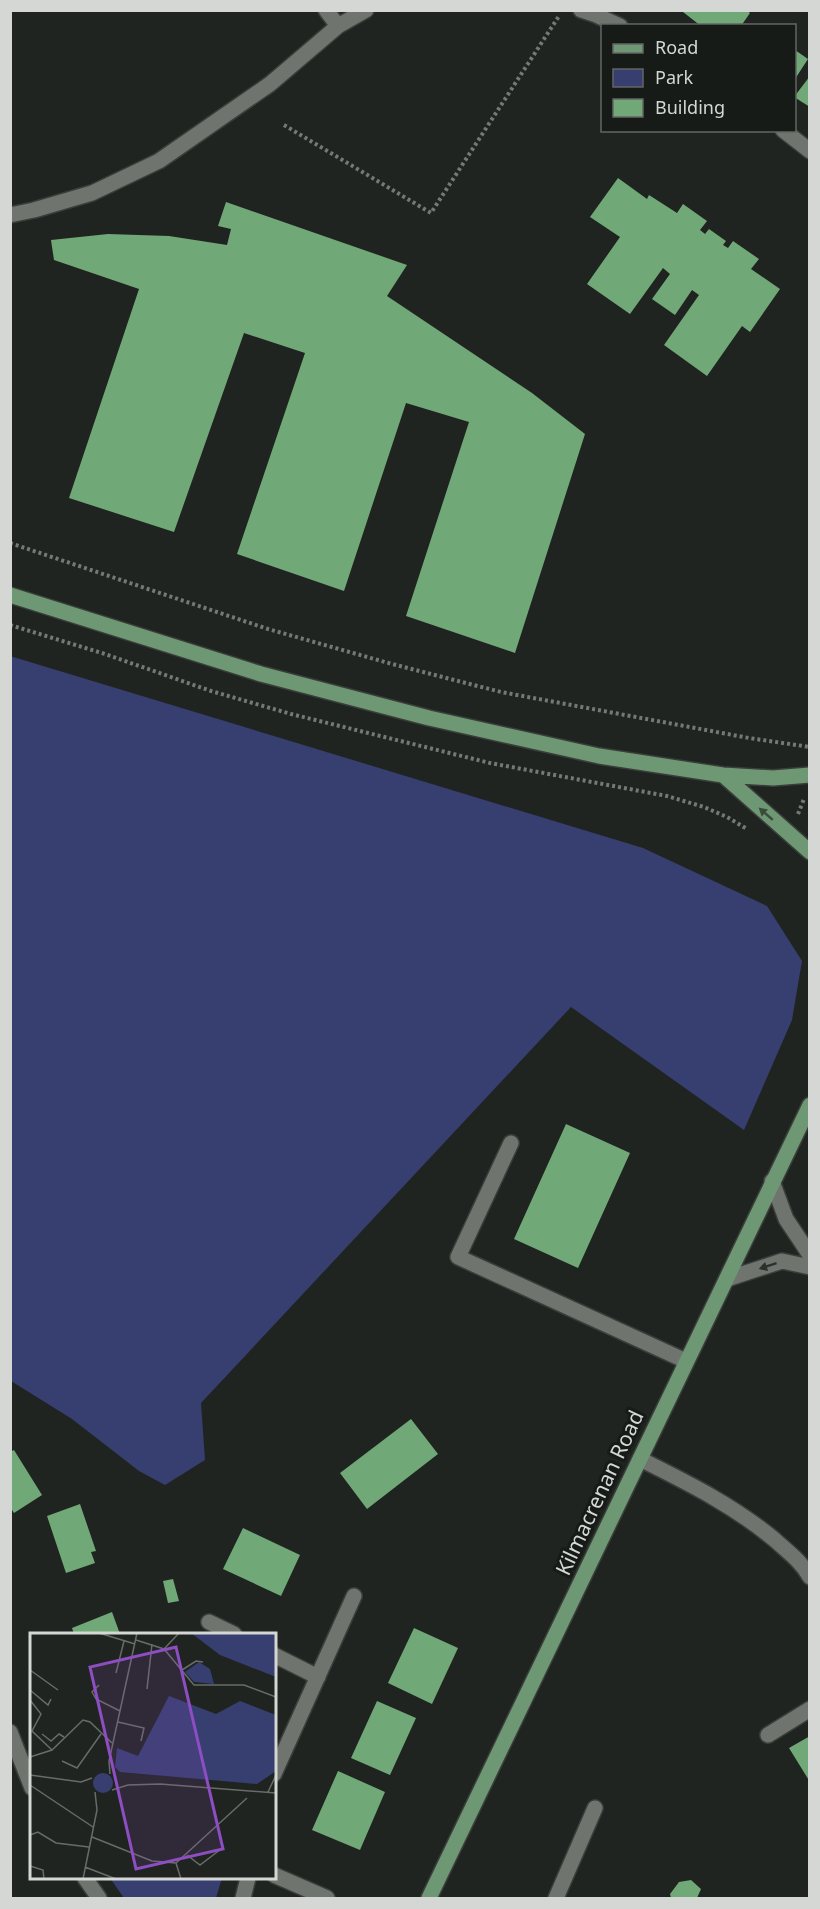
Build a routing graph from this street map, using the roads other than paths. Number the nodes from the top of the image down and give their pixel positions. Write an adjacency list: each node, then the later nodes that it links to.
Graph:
1 (327, 10): 5 (street)
2 (366, 10): 5 (street)
3 (581, 10): 4 (street)
4 (616, 24)
5 (338, 26): 8 (street)
6 (786, 132): 7 (street)
7 (810, 151)
8 (10, 215)
9 (10, 595): 10 (main road)
10 (723, 775): 11 (main road); 12 (main road, one-way to 10)
11 (810, 775)
12 (810, 852)
13 (810, 1105): 15 (main road, Kilmacrenan Road)
14 (511, 1143): 19 (street)
15 (772, 1181): 16 (street); 18 (main road, Kilmacrenan Road)
16 (810, 1255)
17 (810, 1267): 18 (street, one-way to 18)
18 (727, 1279): 19 (main road, Kilmacrenan Road)
19 (686, 1361): 20 (main road, Kilmacrenan Road)
20 (640, 1459): 21 (street); 39 (main road, Kilmacrenan Road)
21 (810, 1577)
22 (354, 1596): 26 (street)
23 (208, 1622): 24 (street)
24 (230, 1633)
25 (276, 1656): 26 (street)
26 (318, 1677): 30 (street)
27 (810, 1709): 29 (street)
28 (10, 1732): 31 (street)
29 (768, 1735)
30 (276, 1770)
31 (30, 1783)
32 (595, 1808): 40 (street)
33 (276, 1876): 38 (street)
34 (86, 1879): 36 (street)
35 (248, 1879): 37 (street)
36 (99, 1899)
37 (243, 1899)
38 (327, 1899)
39 (429, 1899)
40 (556, 1899)

